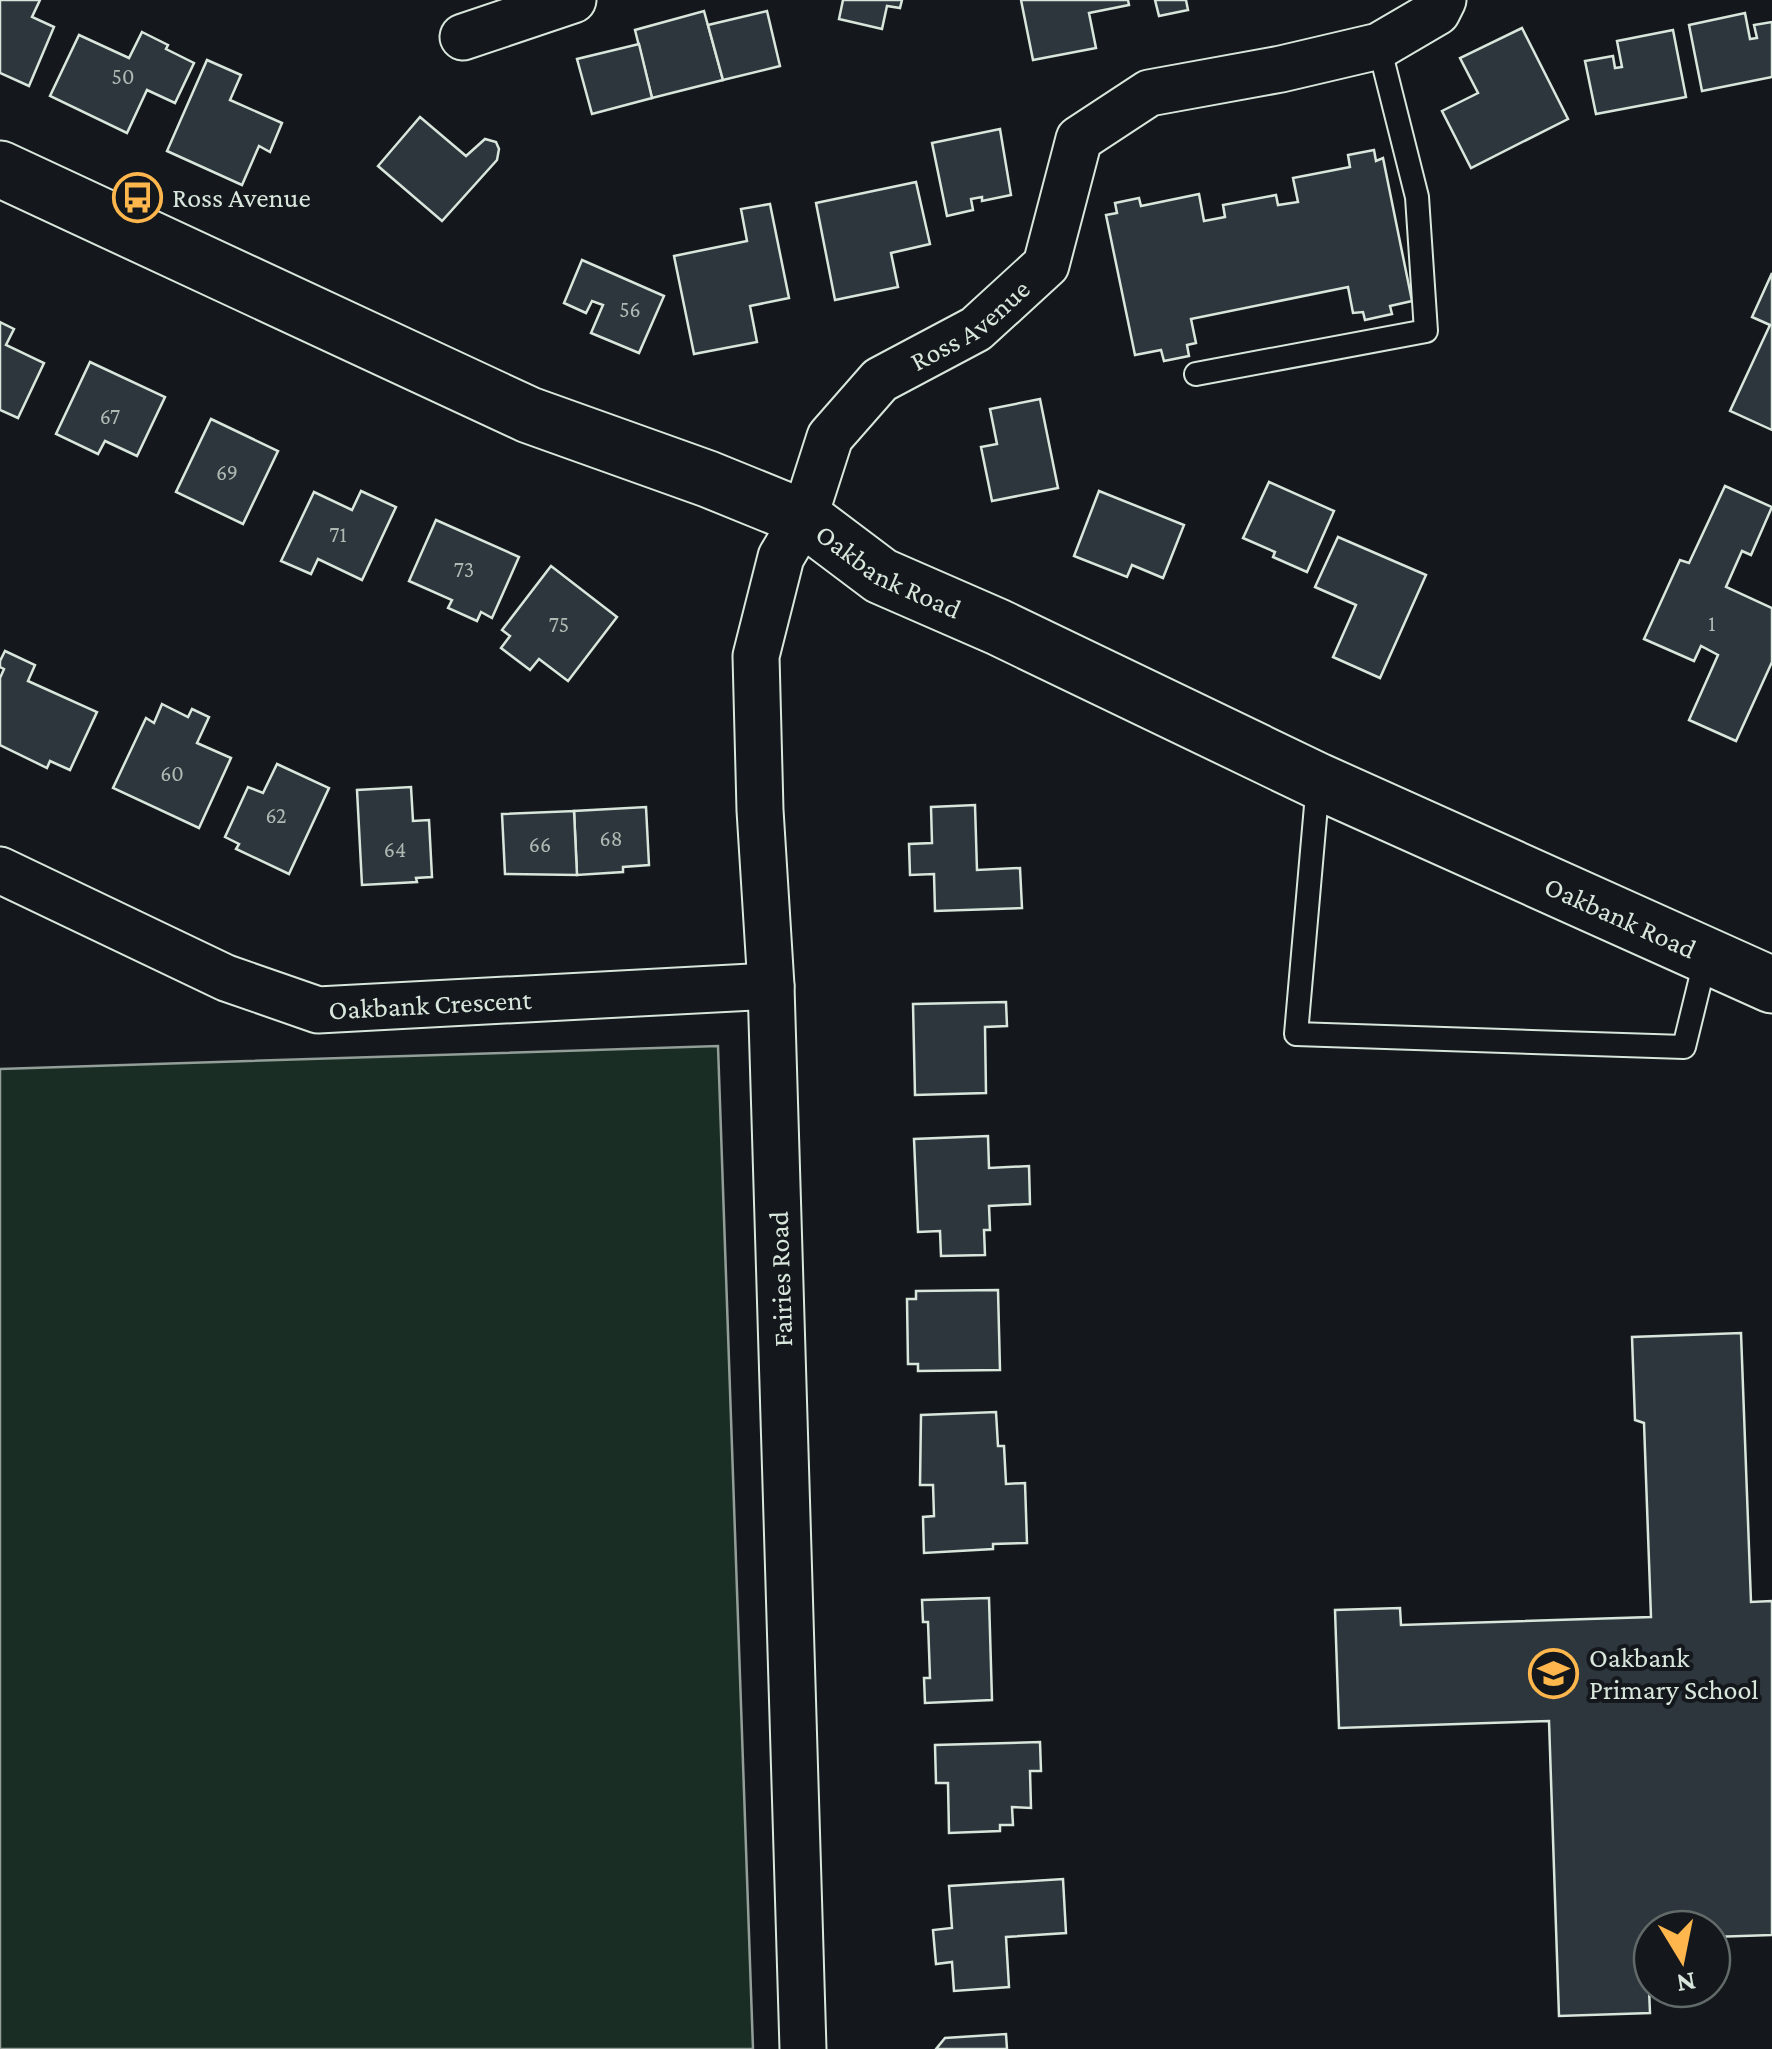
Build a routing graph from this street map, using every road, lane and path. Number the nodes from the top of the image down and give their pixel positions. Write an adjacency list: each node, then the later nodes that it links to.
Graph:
1 (573, 0): 3 (street)
2 (1443, 0): 4 (street, Ross Avenue)
3 (462, 38)
4 (1379, 46): 6 (lane); 7 (street, Ross Avenue)
5 (0, 169): 7 (street, Oakbank Road)
6 (1196, 374)
7 (804, 518): 8 (street, Oakbank Road); 12 (street, Fairies Road)
8 (1318, 780): 10 (street, Oakbank Road); 10 (lane)
9 (0, 870): 12 (street, Oakbank Crescent)
10 (1706, 957): 11 (street, Oakbank Road)
11 (1772, 985)
12 (771, 986): 13 (street, Fairies Road)
13 (803, 2049)

